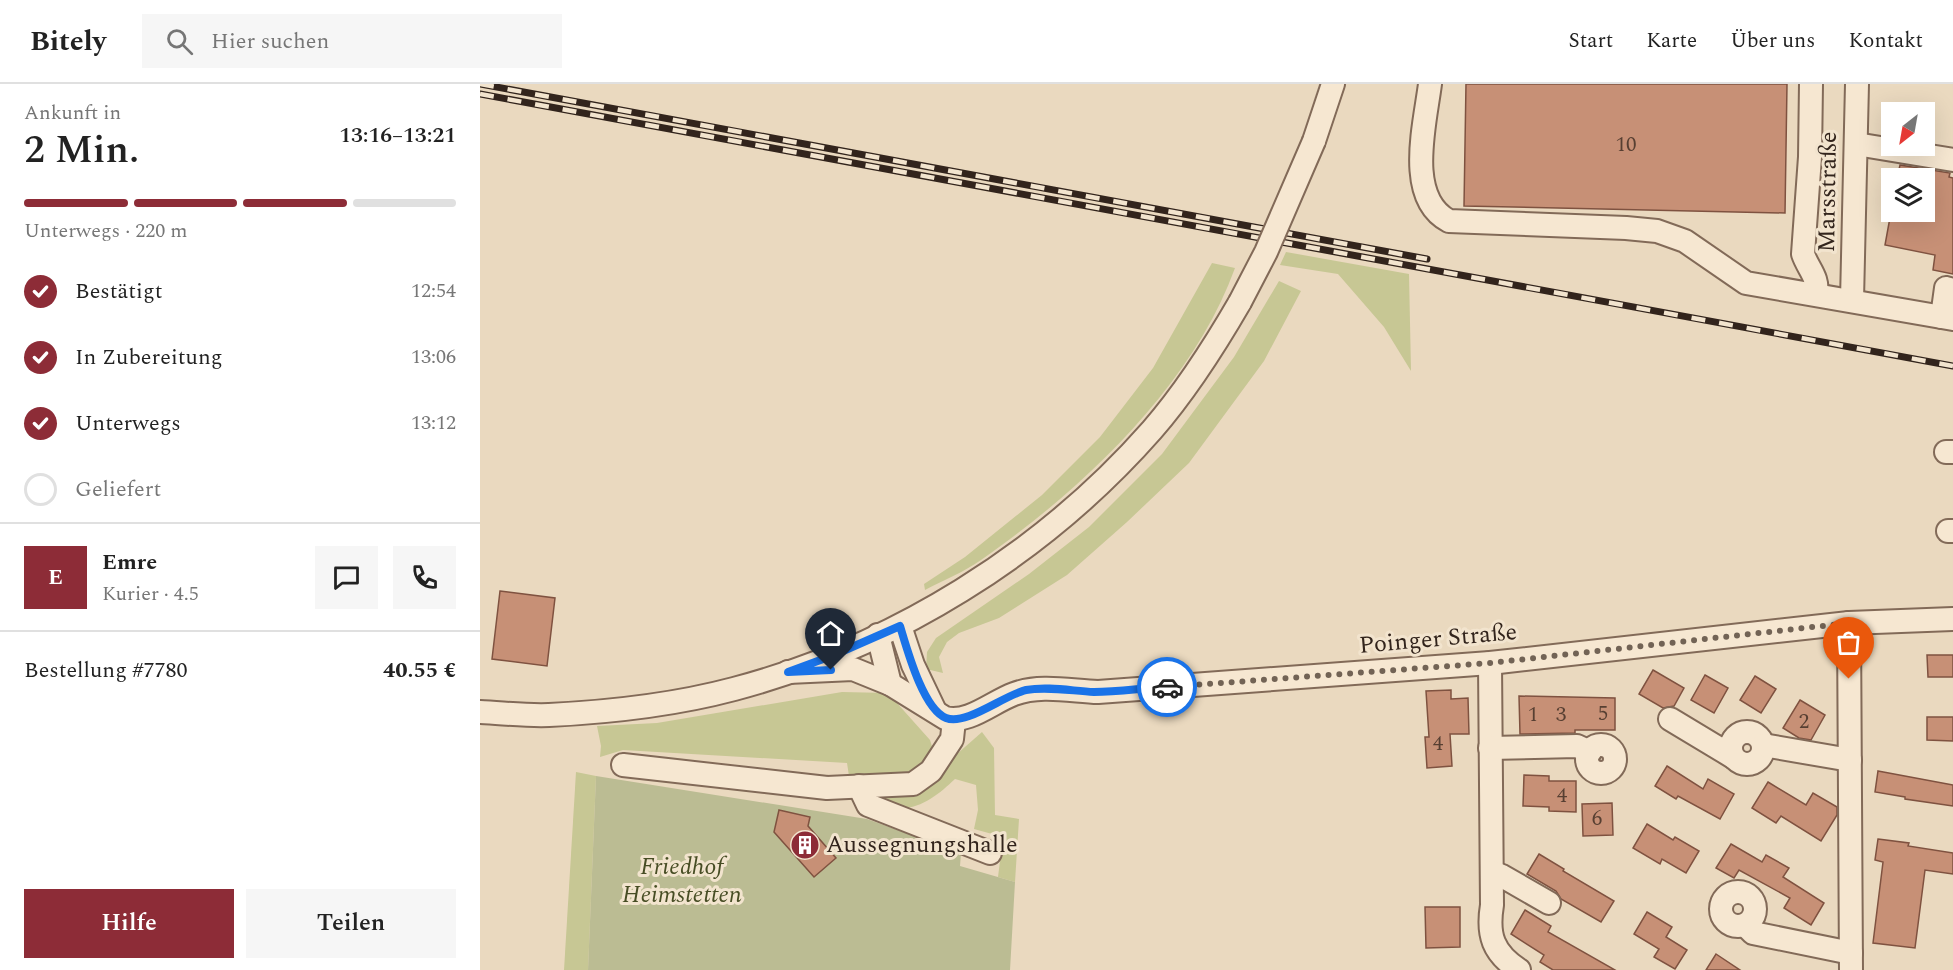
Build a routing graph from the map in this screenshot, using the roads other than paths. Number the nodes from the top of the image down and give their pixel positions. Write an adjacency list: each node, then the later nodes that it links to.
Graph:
1 (1333, 84): 13 (street, bridge)
2 (1430, 84): 8 (street)
3 (1811, 84): 8 (street)
4 (1857, 84): 5 (street, Marsstraße)
5 (1856, 144): 6 (street); 9 (street, Marsstraße)
6 (1953, 160)
7 (1953, 290): 10 (street)
8 (1816, 294): 9 (street)
9 (1852, 300): 10 (street)
10 (1947, 318)
11 (1953, 619): 12 (street, Poinger Straße)
12 (1849, 623): 15 (street, Poinger Straße); 23 (street)
13 (900, 626): 14 (street); 19 (street)
14 (878, 635): 16 (street); 17 (street)
15 (1490, 663): 19 (street, Poinger Straße); 21 (street)
16 (788, 672): 17 (street); 18 (street)
17 (890, 684): 19 (street)
18 (480, 712)
19 (944, 716): 25 (street)
20 (1670, 719): 23 (street)
21 (1490, 748): 22 (street); 27 (street)
22 (1590, 752)
23 (1850, 760): 30 (street)
24 (623, 765): 25 (street)
25 (859, 786): 26 (street)
26 (990, 853)
27 (1492, 872): 28 (street); 31 (street)
28 (1549, 903)
29 (1745, 925): 30 (street)
30 (1851, 962)
31 (1519, 970)

